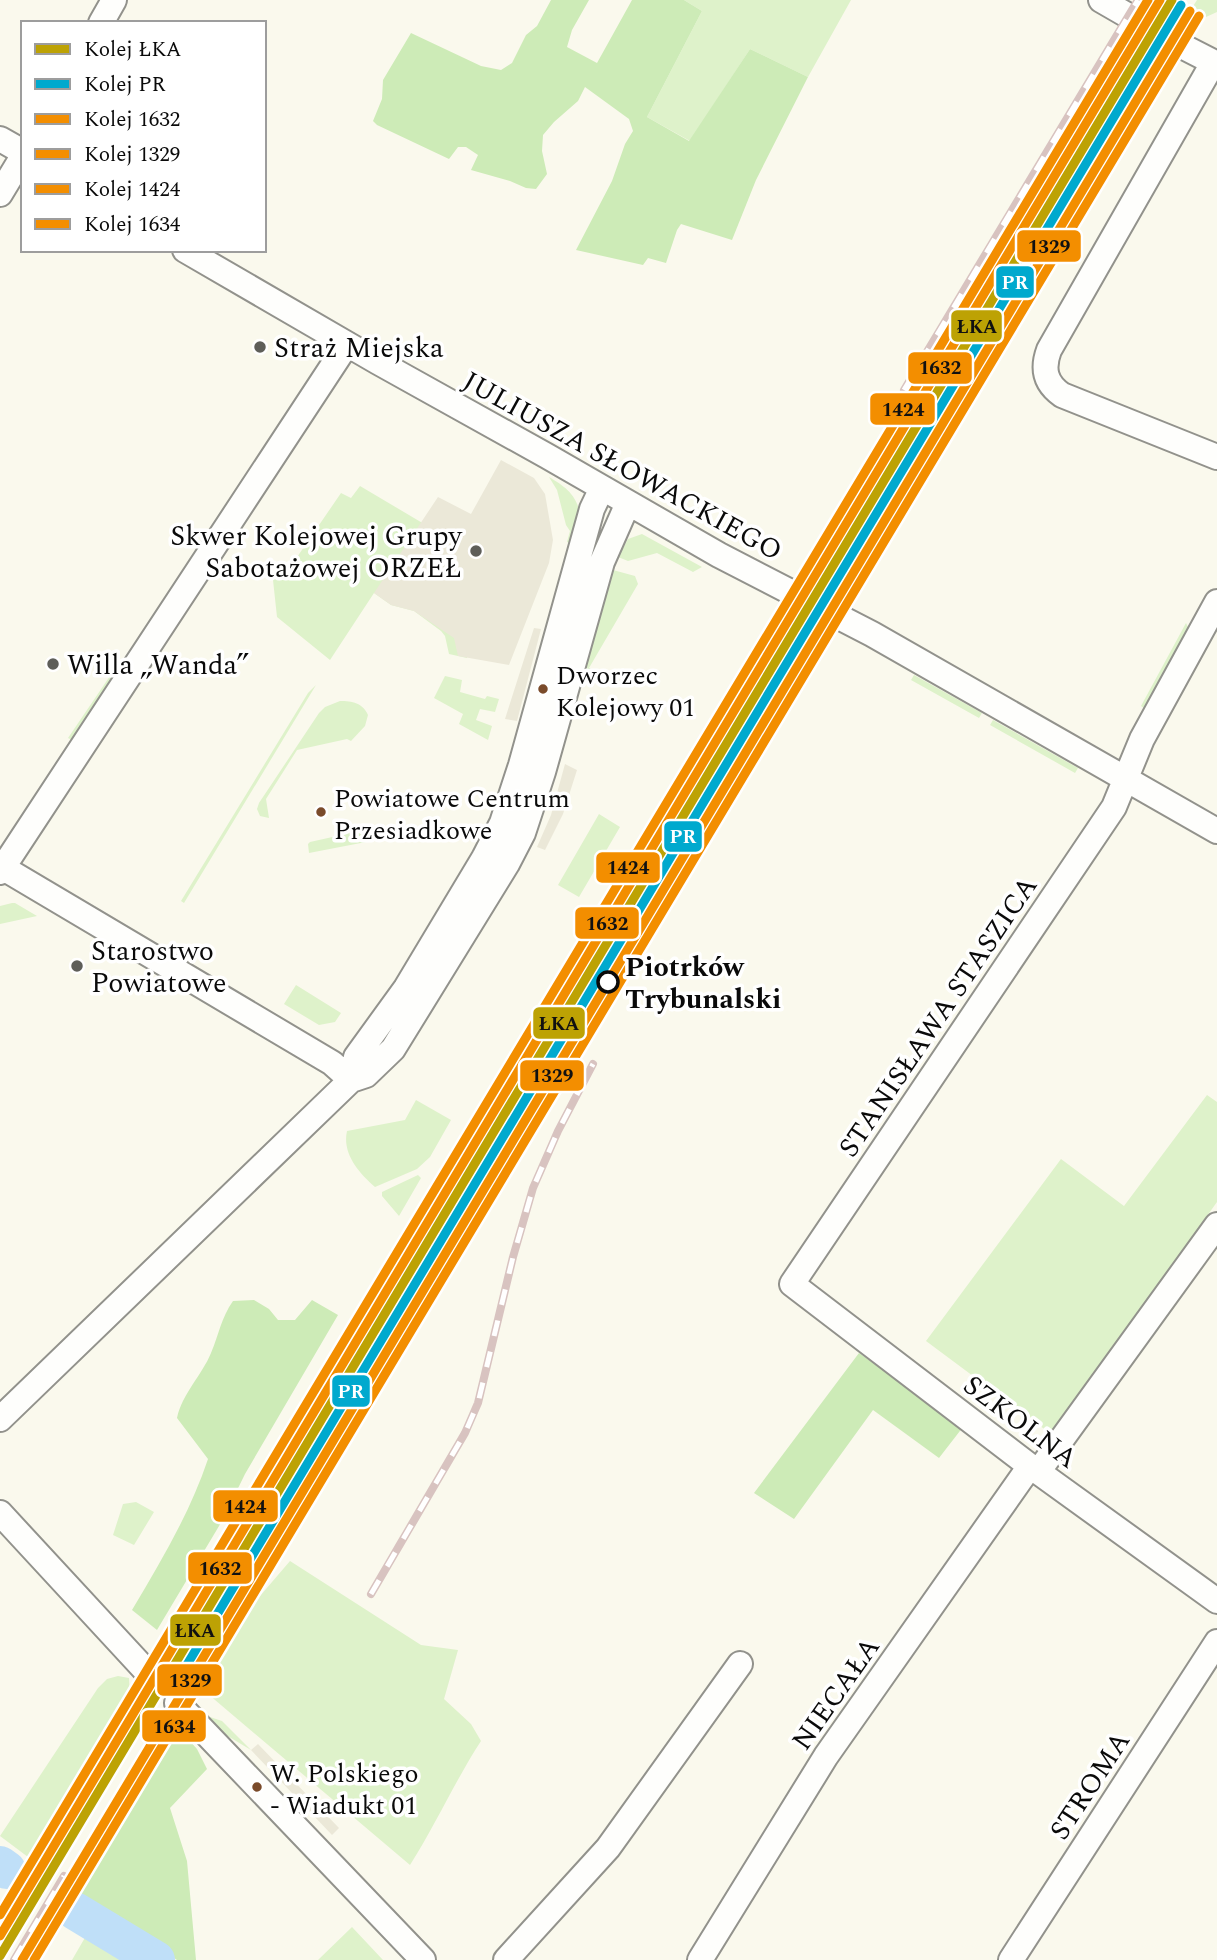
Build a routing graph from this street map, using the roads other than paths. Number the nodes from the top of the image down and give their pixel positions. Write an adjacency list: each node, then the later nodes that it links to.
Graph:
1 (114, 0): 3 (street)
2 (1101, 0): 4 (street)
3 (102, 21)
4 (1215, 64): 11 (street)
5 (0, 139): 6 (street)
6 (21, 153)
7 (21, 157): 8 (street)
8 (0, 194)
9 (188, 252): 10 (street, JULIUSZA SŁOWACKIEGO)
10 (347, 344): 12 (street, JULIUSZA SŁOWACKIEGO); 18 (street)
11 (1217, 457)
12 (602, 488): 13 (street, JULIUSZA SŁOWACKIEGO); 15 (street)
13 (628, 503): 15 (street); 16 (street, JULIUSZA SŁOWACKIEGO)
14 (1217, 601): 16 (street, STANISŁAWA STASZICA)
15 (532, 768): 19 (street)
16 (1126, 778): 17 (street, JULIUSZA SŁOWACKIEGO); 21 (street, STANISŁAWA STASZICA)
17 (1217, 831)
18 (1, 869): 19 (street)
19 (351, 1080): 22 (street)
20 (1217, 1225): 23 (street, NIECAŁA)
21 (792, 1284): 23 (street, SZKOLNA)
22 (0, 1419)
23 (1034, 1469): 25 (street, SZKOLNA); 32 (street, NIECAŁA)
24 (0, 1513): 28 (street)
25 (1217, 1601)
26 (1217, 1642): 33 (street, STROMA)
27 (740, 1664): 31 (street)
28 (147, 1672)
29 (177, 1703): 30 (street)
30 (423, 1960)
31 (506, 1960)
32 (700, 1960)
33 (1011, 1960)

